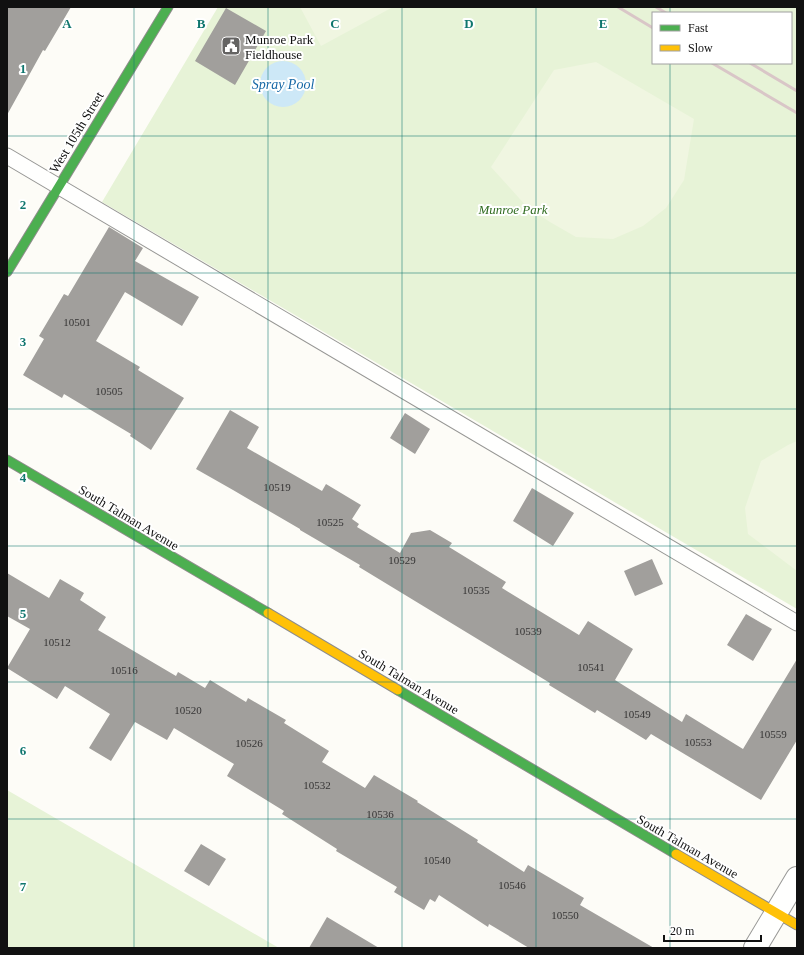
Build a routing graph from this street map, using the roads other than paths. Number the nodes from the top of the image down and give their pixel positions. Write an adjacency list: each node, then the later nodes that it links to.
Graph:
1 (168, 7): 3 (street, West 105th Street)
2 (7, 156): 3 (lane)
3 (59, 186): 4 (street, West 105th Street); 6 (lane)
4 (7, 272)
5 (7, 460): 8 (street, South Talman Avenue)
6 (797, 623)
7 (797, 878): 8 (street)
8 (776, 913): 9 (street, South Talman Avenue); 10 (street)
9 (797, 925)
10 (755, 948)

